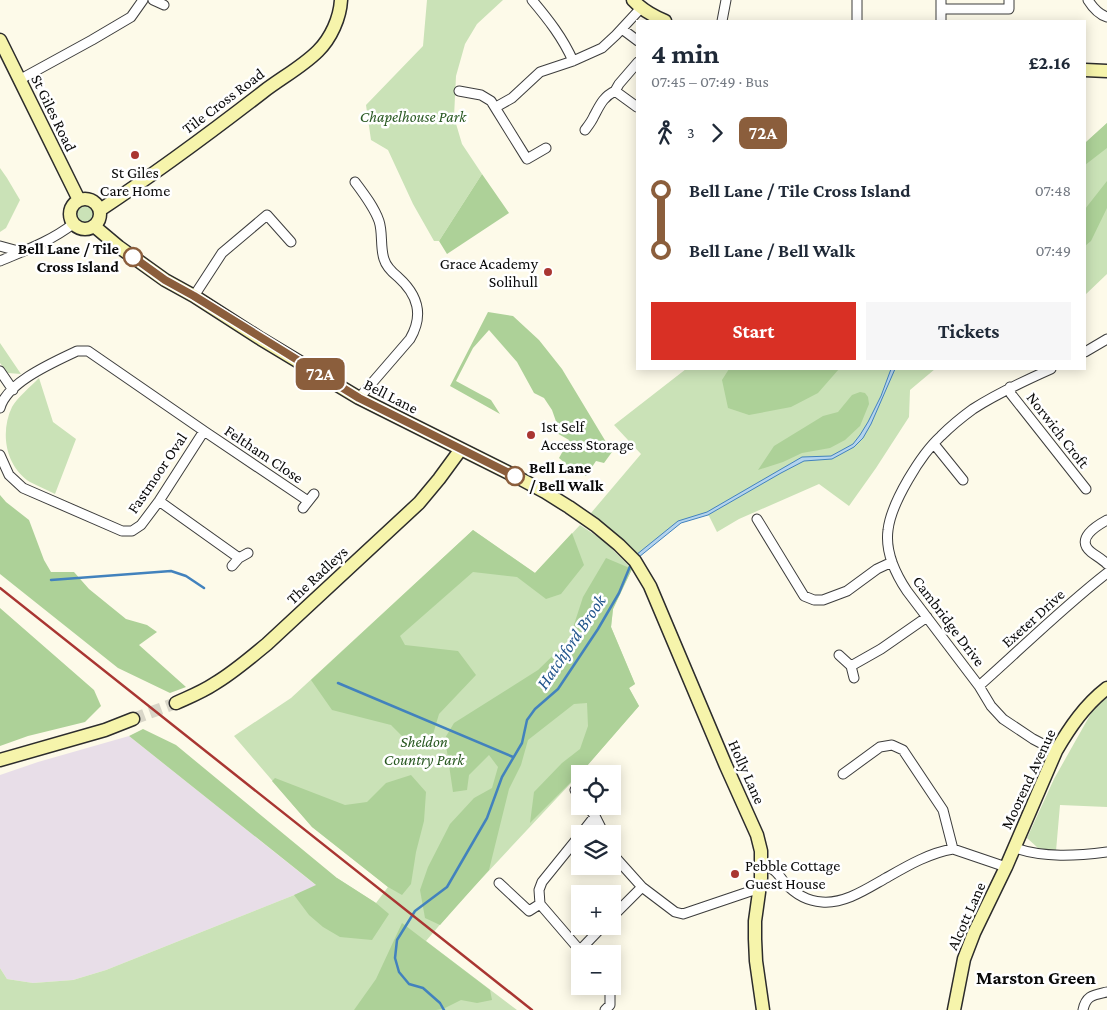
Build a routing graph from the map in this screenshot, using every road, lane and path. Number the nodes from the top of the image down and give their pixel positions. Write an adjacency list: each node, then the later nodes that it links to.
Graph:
1 (143, 0): 24 (street)
2 (153, 0): 10 (street)
3 (341, 0): 33 (street, Tile Cross Road)
4 (532, 0): 20 (street)
5 (726, 0): 14 (street)
6 (856, 0): 15 (street)
7 (1009, 0): 11 (street)
8 (1088, 0): 12 (street)
9 (637, 4): 13 (street); 17 (street)
10 (164, 5)
11 (941, 5): 16 (street)
12 (1107, 17)
13 (663, 20)
14 (722, 20)
15 (857, 20)
16 (941, 20)
17 (622, 28): 18 (street); 20 (street)
18 (636, 39)
19 (0, 40): 24 (street, St Giles Road)
20 (573, 61): 28 (street)
21 (636, 64): 26 (street)
22 (1086, 70): 23 (street)
23 (1107, 71)
24 (19, 80): 32 (street, St Giles Road)
25 (459, 92): 28 (street)
26 (615, 92): 27 (street); 29 (street)
27 (636, 106)
28 (496, 107): 30 (street)
29 (585, 130)
30 (546, 148)
31 (355, 182): 47 (street)
32 (78, 200): 33 (street); 34 (street)
33 (100, 210): 35 (street)
34 (73, 224): 35 (street); 38 (street)
35 (94, 226): 40 (street, Bell Lane)
36 (291, 242): 40 (street)
37 (0, 246): 38 (street)
38 (22, 252): 39 (street)
39 (0, 261)
40 (194, 296): 47 (street, Bell Lane)
41 (1106, 341): 42 (street)
42 (1086, 351)
43 (1049, 370): 45 (street, Cambridge Drive)
44 (0, 371): 46 (street)
45 (1010, 387): 50 (street, Cambridge Drive); 54 (street, Norwich Croft)
46 (13, 390): 48 (street, Fastmoor Oval); 49 (street, Fastmoor Oval)
47 (359, 398): 51 (street, Bell Lane)
48 (0, 408)
49 (204, 431): 55 (street, Fastmoor Oval); 56 (street, Feltham Close)
50 (934, 444): 53 (street); 62 (street, Cambridge Drive)
51 (460, 449): 60 (street, Bell Lane); 72 (street, The Radleys)
52 (0, 455): 55 (street, Fastmoor Oval)
53 (963, 480)
54 (1086, 489)
55 (159, 501): 61 (street)
56 (308, 501)
57 (756, 519): 62 (street)
58 (1107, 520): 63 (street)
59 (248, 553): 61 (street)
60 (631, 557): 85 (street, Holly Lane)
61 (239, 558): 64 (street)
62 (892, 562): 66 (street, Cambridge Drive)
63 (1107, 564)
64 (232, 566)
65 (1107, 574): 70 (street, Exeter Drive)
66 (927, 617): 68 (street); 70 (street, Cambridge Drive)
67 (839, 655): 68 (street)
68 (851, 666): 69 (street)
69 (854, 678)
70 (979, 686): 74 (street, Cambridge Drive)
71 (1107, 688): 74 (street, Moorend Avenue)
72 (176, 703)
73 (132, 720): 75 (street)
74 (1056, 751): 81 (street, Moorend Avenue)
75 (0, 760)
76 (843, 774): 82 (street)
77 (595, 816): 78 (street); 79 (street)
78 (588, 825)
79 (600, 825)
80 (571, 845): 90 (street)
81 (1015, 848): 83 (street); 86 (street, Moorend Avenue)
82 (953, 849): 85 (street); 86 (street)
83 (1107, 852)
84 (621, 864): 88 (street)
85 (761, 867): 89 (street, Holly Lane)
86 (1006, 867): 99 (street, Alcott Lane)
87 (499, 883): 90 (street)
88 (642, 887): 89 (street); 91 (street)
89 (759, 889): 98 (street, Holly Lane)
90 (540, 904): 93 (street)
91 (621, 908)
92 (595, 935): 94 (street)
93 (575, 945)
94 (587, 945)
95 (1107, 992): 100 (street)
96 (610, 995): 97 (street)
97 (605, 1010)
98 (763, 1010)
99 (954, 1010)
100 (1083, 1010)

